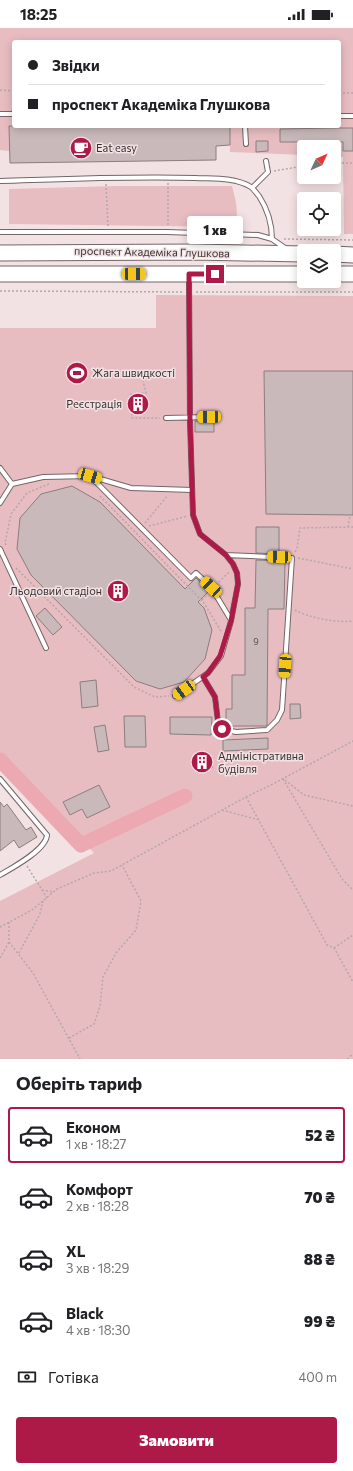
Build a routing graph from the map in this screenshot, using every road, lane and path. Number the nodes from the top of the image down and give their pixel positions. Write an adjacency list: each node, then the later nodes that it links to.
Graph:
1 (0, 90): 2 (path)
2 (12, 91)
3 (341, 92): 4 (path)
4 (353, 93)
5 (0, 114): 6 (lane)
6 (12, 114)
7 (341, 116): 8 (lane)
8 (353, 116)
9 (245, 128): 10 (lane)
10 (246, 144)
11 (266, 161): 15 (lane)
12 (341, 163): 13 (path)
13 (353, 163)
14 (297, 167): 15 (path)
15 (268, 172): 19 (lane)
16 (168, 177): 17 (lane); 19 (lane); 22 (path)
17 (106, 178): 18 (lane); 21 (path)
18 (0, 181)
19 (252, 188): 23 (lane)
20 (0, 232): 21 (lane)
21 (108, 232): 22 (lane)
22 (167, 232): 23 (lane)
23 (272, 239): 27 (lane)
24 (281, 239): 25 (path)
25 (353, 240)
26 (0, 253): 28 (highway, проспект Академіка Глушкова)
27 (297, 253)
28 (297, 254)
29 (341, 254): 30 (highway)
30 (353, 255)
31 (0, 274): 32 (highway, проспект Академіка Глушкова)
32 (189, 274): 33 (highway, проспект Академіка Глушкова); 37 (lane)
33 (297, 274)
34 (341, 274): 35 (highway)
35 (353, 274)
36 (0, 291): 37 (path)
37 (189, 292): 38 (path); 42 (lane)
38 (353, 292)
39 (141, 372): 41 (path)
40 (209, 417): 42 (lane)
41 (166, 418): 42 (lane)
42 (190, 418): 48 (lane)
43 (0, 468): 46 (lane)
44 (90, 476): 46 (lane); 47 (lane); 55 (lane)
45 (54, 482): 57 (path)
46 (12, 484): 50 (lane)
47 (173, 490): 48 (lane); 55 (path)
48 (192, 490): 51 (lane)
49 (96, 492): 64 (path)
50 (0, 503)
51 (193, 515): 55 (path); 58 (lane)
52 (350, 515): 53 (path)
53 (348, 527): 54 (path); 59 (path)
54 (353, 527)
55 (142, 528): 63 (lane)
56 (0, 550): 69 (lane)
57 (8, 550)
58 (226, 555): 59 (lane); 61 (lane)
59 (292, 558): 62 (path); 65 (lane)
60 (13, 565): 71 (path)
61 (234, 566): 63 (path); 66 (lane)
62 (353, 569)
63 (212, 589): 64 (path); 66 (lane)
64 (202, 600): 68 (path)
65 (289, 607): 67 (path); 70 (lane)
66 (231, 621): 68 (lane)
67 (353, 621)
68 (227, 639): 70 (lane)
69 (46, 648)
70 (203, 677): 71 (lane)
71 (175, 696)
72 (353, 741): 74 (path)
73 (0, 779): 79 (lane)
74 (283, 779): 75 (path); 76 (path); 83 (path)
75 (246, 797): 77 (path); 78 (path)
76 (353, 806)
77 (222, 810): 78 (path); 80 (path)
78 (258, 820): 91 (path)
79 (24, 861): 81 (lane); 82 (path)
80 (122, 865): 84 (path); 95 (path)
81 (0, 875)
82 (42, 890): 84 (path); 85 (path)
83 (353, 890)
84 (54, 892): 85 (path)
85 (47, 898): 86 (path)
86 (43, 901): 87 (path); 92 (path)
87 (9, 922): 88 (path); 90 (path)
88 (0, 927)
89 (353, 935): 91 (path)
90 (9, 942): 92 (path); 93 (path)
91 (334, 948): 94 (path)
92 (19, 954): 95 (path)
93 (0, 958)
94 (353, 982)
95 (69, 1038): 97 (path)
96 (353, 1054): 98 (path)
97 (80, 1059)
98 (347, 1059)

